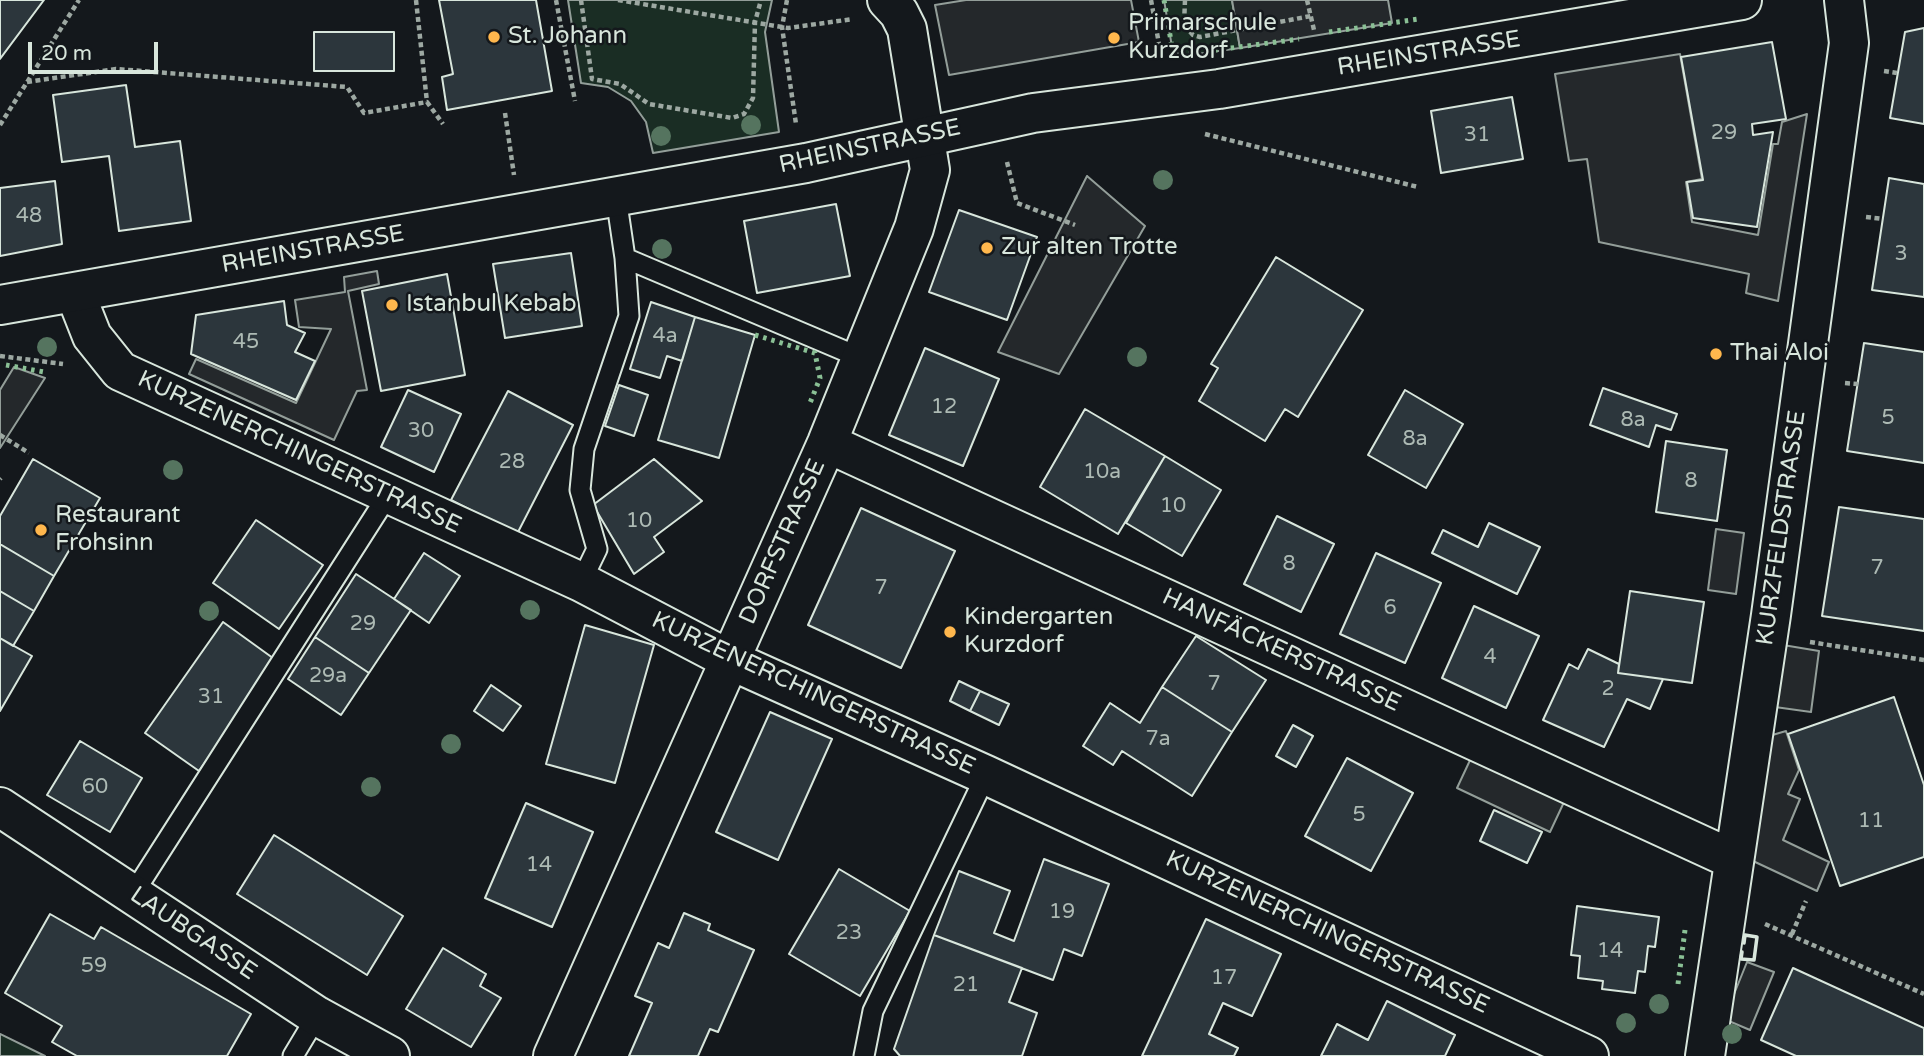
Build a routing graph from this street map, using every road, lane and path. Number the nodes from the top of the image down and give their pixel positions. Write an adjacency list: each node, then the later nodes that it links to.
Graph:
1 (79, 0): 19 (path)
2 (416, 0): 21 (path)
3 (556, 0): 20 (path)
4 (581, 0): 15 (path)
5 (618, 0): 15 (path)
6 (761, 0): 15 (path)
7 (787, 0): 16 (path)
8 (1151, 0): 18 (path)
9 (1185, 0): 14 (path)
10 (1307, 0): 14 (path)
11 (1742, 0): 26 (street, RHEINSTRASSE)
12 (1844, 0): 44 (street, KURZFELDSTRASSE)
13 (893, 6): 16 (path); 26 (street, DORFSTRASSE)
14 (1311, 16): 17 (path)
15 (755, 22): 16 (path)
16 (782, 27): 25 (path)
17 (1315, 36)
18 (1164, 66)
19 (27, 82): 21 (path); 24 (path)
20 (575, 101)
21 (427, 102): 23 (path)
22 (505, 113): 29 (path)
23 (443, 124)
24 (0, 125)
25 (798, 134)
26 (925, 134): 31 (street, RHEINSTRASSE); 37 (street, DORFSTRASSE)
27 (1204, 134): 30 (path)
28 (1005, 157): 32 (path)
29 (514, 174)
30 (1418, 187)
31 (615, 197): 33 (lane); 34 (street, RHEINSTRASSE)
32 (1075, 225)
33 (625, 258): 37 (lane); 43 (lane)
34 (75, 293): 35 (street, RHEINSTRASSE); 42 (street, KURZENERCHINGERSTRASSE)
35 (0, 305)
36 (0, 356): 38 (path)
37 (859, 357): 40 (street, DORFSTRASSE)
38 (69, 364)
39 (0, 435): 41 (path)
40 (827, 443): 45 (street, DORFSTRASSE); 49 (street, HANFÄCKERSTRASSE)
41 (29, 453)
42 (388, 495): 43 (street, KURZENERCHINGERSTRASSE); 50 (lane)
43 (581, 582): 45 (street, KURZENERCHINGERSTRASSE)
44 (1767, 635): 46 (path); 49 (street, KURZFELDSTRASSE)
45 (730, 660): 47 (street, KURZENERCHINGERSTRASSE); 59 (street, DORFSTRASSE)
46 (1924, 660)
47 (986, 775): 56 (street, KURZENERCHINGERSTRASSE); 60 (lane)
48 (0, 807): 50 (street, LAUBGASSE)
49 (1734, 860): 52 (street, KURZFELDSTRASSE)
50 (133, 894): 55 (street, LAUBGASSE)
51 (1806, 901): 53 (path)
52 (1727, 909): 53 (path); 62 (street, KURZFELDSTRASSE)
53 (1792, 934): 54 (path)
54 (1924, 994)
55 (317, 1016): 57 (lane); 58 (street, LAUBGASSE)
56 (1528, 1043): 61 (street, KURZENERCHINGERSTRASSE)
57 (293, 1056)
58 (390, 1056)
59 (553, 1056)
60 (864, 1056)
61 (1589, 1056)
62 (1705, 1056)

